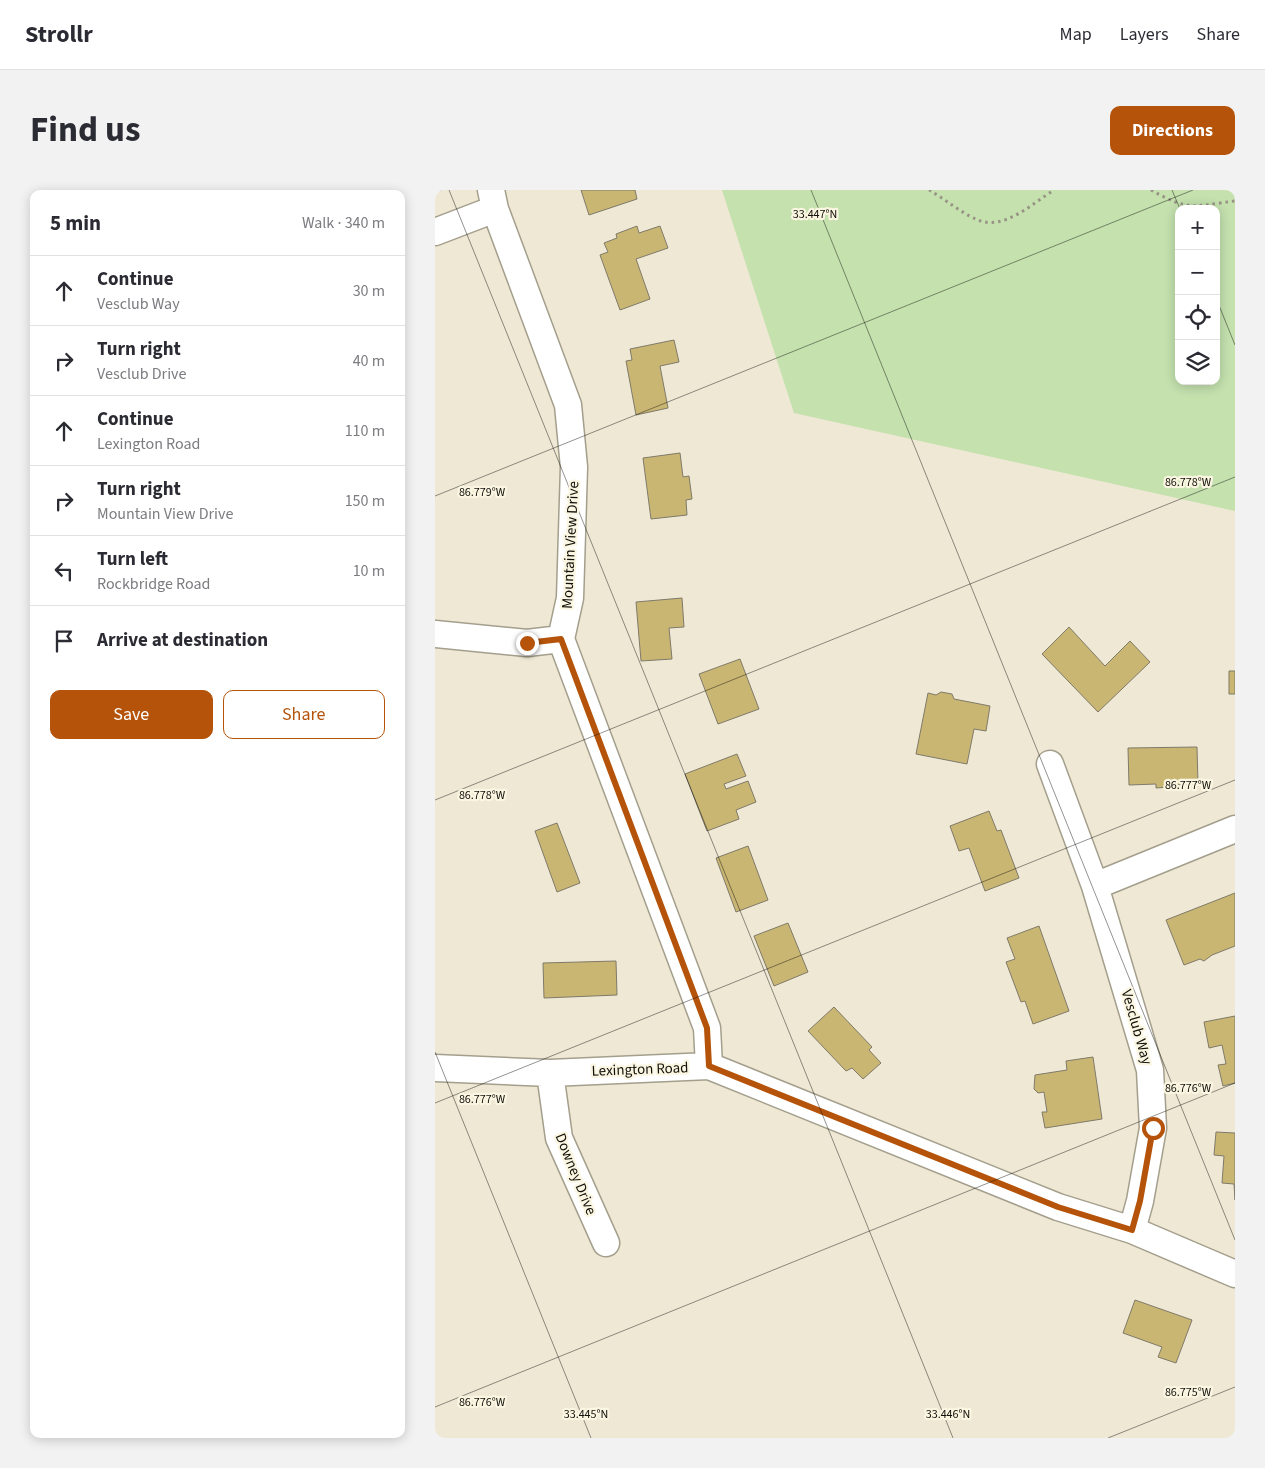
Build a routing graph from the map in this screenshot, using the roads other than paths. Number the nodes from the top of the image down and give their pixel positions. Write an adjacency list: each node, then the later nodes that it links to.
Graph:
1 (493, 199): 2 (street); 4 (street, Mountain View Drive)
2 (435, 232)
3 (435, 634): 4 (street)
4 (561, 639): 8 (street)
5 (1049, 764): 7 (street, Vesclub Way)
6 (1235, 829): 7 (street)
7 (1095, 886): 11 (street, Vesclub Way)
8 (709, 1066): 10 (street, Lexington Road); 11 (street, Lexington Road)
9 (435, 1068): 10 (street, Lexington Road)
10 (550, 1073): 12 (street, Downey Drive)
11 (1132, 1230): 13 (street, Lexington Road)
12 (606, 1243)
13 (1235, 1274)

